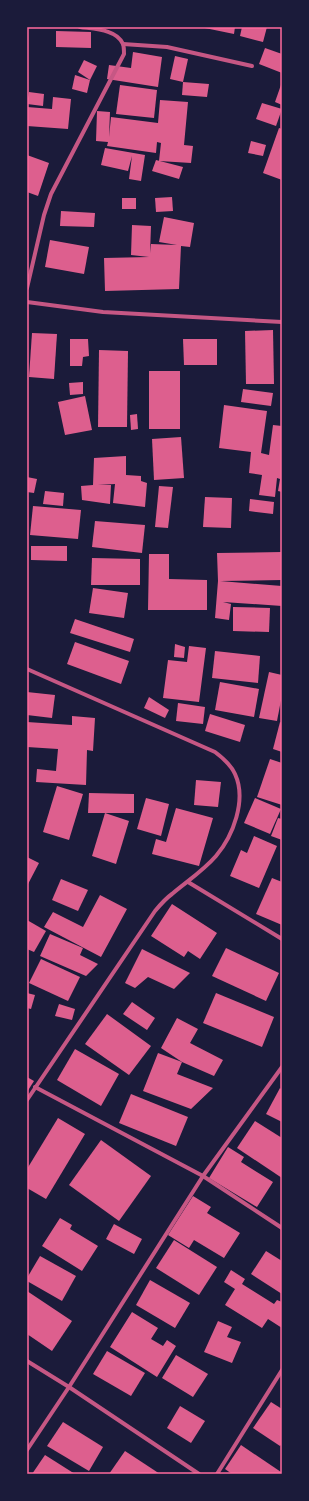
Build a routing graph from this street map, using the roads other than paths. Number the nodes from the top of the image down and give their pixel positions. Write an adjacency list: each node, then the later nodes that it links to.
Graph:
1 (80, 27): 2 (street)
2 (123, 44): 3 (street); 4 (street)
3 (252, 66)
4 (27, 288)
5 (27, 302): 6 (street)
6 (282, 322)
7 (27, 669): 8 (street)
8 (188, 882): 9 (street); 11 (street)
9 (282, 939)
10 (282, 1067): 13 (street)
11 (35, 1087): 12 (street); 13 (street)
12 (27, 1100)
13 (203, 1176): 14 (street); 17 (street)
14 (282, 1228)
15 (27, 1361): 17 (street)
16 (282, 1370): 20 (street)
17 (69, 1388): 18 (street); 19 (street)
18 (27, 1450)
19 (199, 1474)
20 (217, 1474)

